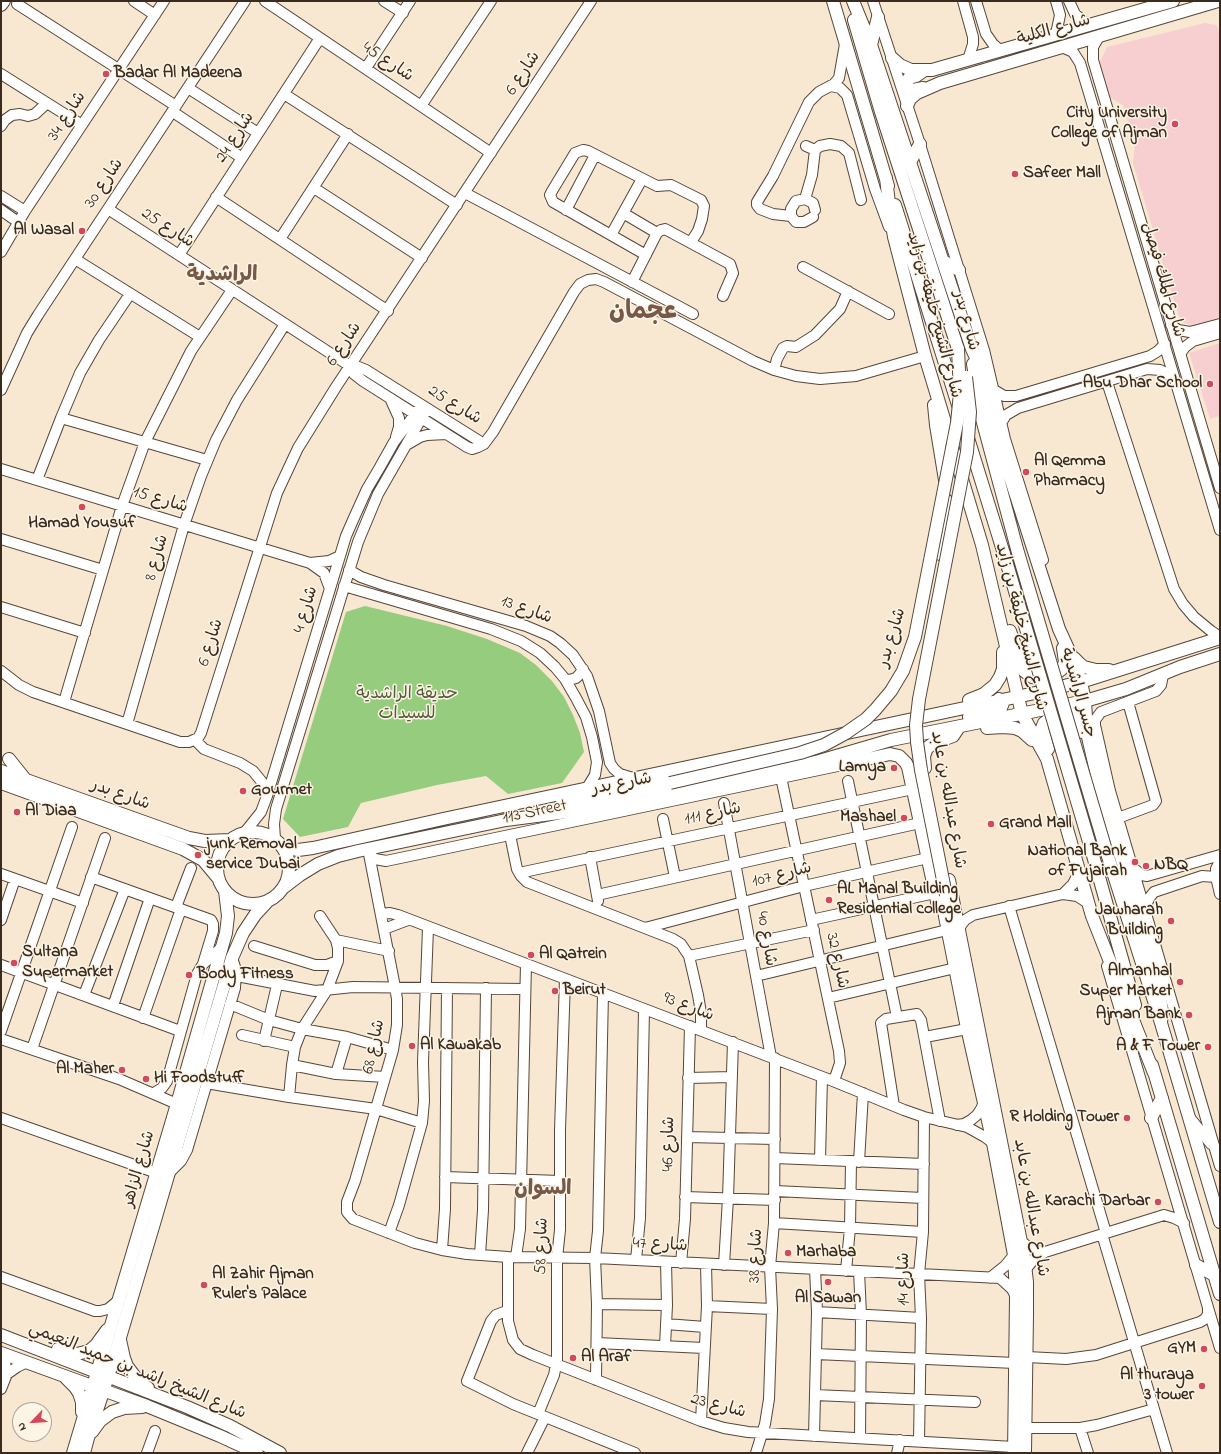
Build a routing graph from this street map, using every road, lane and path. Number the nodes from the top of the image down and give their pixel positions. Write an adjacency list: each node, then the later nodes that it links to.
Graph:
1 (4, 1): 20 (main road)
2 (134, 1): 22 (street)
3 (164, 1): 22 (street, شارع 34)
4 (245, 1): 39 (street, شارع 30)
5 (265, 1): 27 (street, شارع 45)
6 (384, 1): 21 (street)
7 (410, 1): 21 (street)
8 (491, 1): 45 (street)
9 (591, 1): 53 (street, شارع 6)
10 (833, 1): 28 (main road, شارع الشيخ خليفة بن زايد)
11 (852, 1): 29 (main road, شارع الشيخ خليفة بن زايد); 101 (main road, شارع بدر)
12 (873, 1): 23 (street)
13 (963, 1): 33 (street)
14 (976, 1): 31 (street)
15 (1056, 1): 25 (street)
16 (1069, 1): 24 (street)
17 (1173, 1): 24 (main road, شارع الكلية)
18 (1217, 3): 26 (main road, شارع الكلية)
19 (17, 4): 35 (street)
20 (1, 6)
21 (403, 13): 34 (street)
22 (155, 15): 35 (street, شارع 34)
23 (878, 17): 29 (main road); 32 (street)
24 (1088, 25): 25 (main road, شارع الكلية)
25 (1056, 34): 31 (main road, شارع الكلية)
26 (1100, 35): 30 (main road, شارع الكلية); 42 (street, شارع الملك فيصل)
27 (320, 38): 34 (street, شارع 45); 41 (street, شارع 24)
28 (846, 43): 38 (street); 57 (main road, شارع الشيخ خليفة بن زايد)
29 (871, 45): 56 (main road, شارع الشيخ خليفة بن زايد)
30 (1062, 47): 40 (main road, شارع الكلية); 43 (street, شارع الملك فيصل)
31 (1000, 50): 33 (main road, شارع الكلية)
32 (892, 58): 36 (main road, شارع الكلية); 46 (street)
33 (968, 60): 36 (main road, شارع الكلية)
34 (366, 68): 45 (street, شارع 45)
35 (119, 70): 47 (street); 48 (street, شارع 34)
36 (923, 71): 40 (main road)
37 (1, 74): 44 (street)
38 (831, 86): 71 (street); 77 (street)
39 (188, 88): 47 (street, شارع 30); 50 (street)
40 (927, 88): 46 (main road, شارع الكلية)
41 (284, 94): 50 (street, شارع 24); 51 (street)
42 (1103, 95): 43 (street); 96 (street, شارع الملك فيصل)
43 (1091, 98): 99 (street, شارع الملك فيصل)
44 (47, 103): 48 (street); 49 (street)
45 (421, 106): 53 (street, شارع 45)
46 (907, 106): 52 (street)
47 (174, 109): 55 (street); 66 (street, شارع 30)
48 (82, 125): 69 (street, شارع 34)
49 (1, 126)
50 (258, 133): 55 (street, شارع 24)
51 (348, 134): 59 (street); 65 (street)
52 (920, 144): 56 (main road); 85 (street)
53 (491, 153): 60 (street, شارع 6)
54 (595, 155): 58 (street); 68 (street); 68 (street)
55 (242, 158): 62 (street, شارع 24)
56 (910, 162): 83 (main road, شارع الشيخ خليفة بن زايد)
57 (886, 178): 77 (main road, شارع الشيخ خليفة بن زايد); 139 (main road, شارع الشيخ خليفة بن زايد)
58 (642, 179): 70 (street); 76 (street)
59 (314, 188): 75 (street); 81 (street)
60 (465, 193): 65 (street, شارع 6); 86 (street)
61 (1, 196): 69 (street)
62 (216, 197): 75 (street); 79 (street, شارع 24)
63 (805, 199): 64 (street); 71 (street); 71 (street)
64 (861, 200)
65 (457, 205): 81 (street, شارع 6)
66 (108, 209): 79 (street, شارع 25); 82 (street, شارع 30)
67 (1, 210): 72 (street)
68 (566, 210): 74 (street)
69 (25, 211): 72 (street, شارع 34)
70 (623, 214): 73 (street); 74 (street)
71 (791, 216)
72 (18, 222): 78 (street, شارع 34)
73 (657, 233): 76 (street); 80 (street)
74 (610, 235): 80 (street)
75 (280, 240): 91 (street)
76 (691, 242): 90 (street)
77 (898, 249): 104 (main road, شارع الشيخ خليفة بن زايد)
78 (1, 252)
79 (179, 255): 87 (street, شارع 25)
80 (646, 255): 86 (street)
81 (422, 258): 91 (street, شارع 6)
82 (75, 259): 89 (street); 109 (street, شارع 30)
83 (943, 261): 85 (main road); 102 (main road, شارع الشيخ خليفة بن زايد)
84 (803, 267): 88 (street)
85 (959, 270): 117 (street)
86 (632, 282): 92 (street)
87 (232, 290): 94 (street, شارع 25); 98 (street)
88 (848, 291): 93 (street); 107 (street)
89 (130, 294): 98 (street); 122 (street)
90 (723, 296)
91 (388, 310): 100 (street, شارع 6)
92 (693, 314)
93 (889, 314)
94 (285, 324): 106 (street, شارع 25); 129 (street, شارع 8)
95 (1220, 324): 96 (street)
96 (1171, 325): 103 (street, شارع الملك فيصل)
97 (1220, 333): 103 (street)
98 (200, 337): 125 (street)
99 (1165, 344): 105 (street); 111 (street, شارع الملك فيصل)
100 (363, 347): 106 (street, شارع 6); 110 (street)
101 (958, 349): 198 (main road, شارع بدر, bridge); 241 (main road, شارع عبدالله بن عابد, bridge)
102 (972, 349): 138 (main road, شارع الشيخ خليفة بن زايد); 149 (main road, شارع الشيخ خليفة بن زايد)
103 (1180, 354): 132 (street, شارع الملك فيصل)
104 (925, 356): 107 (street); 116 (main road, شارع الشيخ خليفة بن زايد)
105 (1140, 359): 108 (street); 118 (street)
106 (350, 366): 110 (street, شارع 25); 112 (street, شارع 25); 115 (street, شارع 6)
107 (774, 370): 127 (street)
108 (1143, 370): 111 (street); 113 (street)
109 (5, 373): 114 (street, شارع 30)
110 (376, 376): 121 (street, شارع 25)
111 (1174, 377): 135 (street, شارع الملك فيصل)
112 (363, 381): 115 (street); 119 (street, شارع 25)
113 (1107, 382): 120 (street); 151 (street)
114 (1, 387)
115 (336, 388): 137 (street, شارع 6)
116 (934, 388): 146 (main road, شارع الشيخ خليفة بن زايد); 241 (main road, شارع عبدالله بن عابد)
117 (994, 390): 118 (street); 123 (street)
118 (1026, 392): 120 (street)
119 (390, 398): 121 (street, شارع 25); 126 (street)
120 (1030, 404): 123 (street)
121 (421, 412): 124 (street, شارع 25); 126 (street, شارع 4); 127 (street, شارع 25); 128 (street, شارع 4)
122 (61, 418): 125 (street); 131 (street)
123 (1001, 423): 157 (street)
124 (449, 435): 127 (street, شارع 25); 128 (street)
125 (145, 442): 129 (street); 133 (street)
126 (394, 442): 140 (street, شارع 4)
127 (484, 444)
128 (403, 449): 143 (street, شارع 4)
129 (207, 460): 134 (street, شارع 8)
130 (1, 469): 131 (street, شارع 15)
131 (37, 480): 133 (street, شارع 15)
132 (1220, 488)
133 (122, 506): 134 (street, شارع 15); 142 (street)
134 (184, 525): 137 (street, شارع 15); 171 (street, شارع 8)
135 (1220, 530)
136 (1, 539): 142 (street)
137 (259, 548): 141 (street, شارع 15); 174 (street, شارع 6)
138 (1017, 549): 211 (main road, جسر الراشدية, bridge)
139 (1004, 554): 214 (main road, جسر الراشدية, bridge)
140 (340, 556): 141 (street, شارع 15); 145 (street, شارع 4)
141 (310, 562): 145 (street, شارع 15)
142 (104, 570): 150 (street)
143 (349, 570): 144 (street, شارع 4); 152 (street, شارع 13)
144 (344, 586): 154 (street, شارع 13); 209 (street, شارع 4)
145 (330, 589): 193 (street, شارع 4)
146 (996, 603): 148 (main road, شارع الشيخ خليفة بن زايد); 149 (main road)
147 (1, 607): 150 (street)
148 (1002, 627): 164 (main road, شارع الشيخ خليفة بن زايد); 169 (main road)
149 (1059, 629): 153 (main road, شارع الشيخ خليفة بن زايد)
150 (85, 633): 167 (street)
151 (1217, 635): 158 (main road, شارع بدر)
152 (550, 636): 154 (street); 156 (street, شارع 13)
153 (1069, 652): 157 (main road); 162 (main road, شارع الشيخ خليفة بن زايد)
154 (540, 653): 161 (street, شارع 13)
155 (1220, 654): 160 (main road, شارع بدر)
156 (583, 669): 161 (street); 186 (street, شارع 13)
157 (1096, 670): 158 (main road)
158 (1118, 670): 162 (main road, شارع بدر)
159 (1, 671): 167 (street)
160 (1163, 675): 163 (main road, شارع بدر); 168 (street)
161 (565, 679): 190 (street, شارع 13)
162 (1081, 682): 164 (main road, شارع بدر); 166 (main road, شارع الشيخ خليفة بن زايد)
163 (1126, 689): 166 (main road, شارع بدر); 183 (main road)
164 (1017, 695): 165 (main road, شارع بدر); 170 (main road, شارع الشيخ خليفة بن زايد)
165 (999, 699): 169 (main road, شارع بدر); 173 (main road)
166 (1085, 701): 170 (main road, شارع بدر); 183 (main road, شارع الشيخ خليفة بن زايد)
167 (64, 702): 171 (street)
168 (1128, 702): 192 (street); 197 (street)
169 (942, 712): 186 (main road, شارع بدر)
170 (1022, 714): 172 (main road, شارع بدر); 180 (main road, شارع الشيخ خليفة بن زايد)
171 (127, 724): 174 (street)
172 (963, 726): 173 (main road, شارع بدر); 178 (main road, شارع عبدالله بن عابد); 180 (main road)
173 (931, 732): 175 (main road, شارع بدر)
174 (195, 740): 193 (street)
175 (891, 740): 176 (main road, شارع بدر); 179 (main road)
176 (831, 758): 179 (main road, شارع عبدالله بن عابد); 198 (main road, شارع بدر)
177 (9, 759): 187 (main road)
178 (924, 760): 181 (main road); 247 (main road, شارع عبدالله بن عابد)
179 (858, 761): 181 (main road, شارع عبدالله بن عابد); 185 (street, 113 Street)
180 (1047, 761): 183 (main road); 184 (main road); 224 (main road, شارع الشيخ خليفة بن زايد)
181 (908, 767): 191 (main road, شارع عبدالله بن عابد)
182 (1, 771): 187 (main road, شارع بدر)
183 (1095, 771): 197 (main road, شارع الشيخ خليفة بن زايد)
184 (1041, 776)
185 (782, 777): 196 (street, شارع 32); 204 (street, 113 Street)
186 (633, 778): 190 (main road, شارع بدر)
187 (25, 780): 207 (main road, شارع بدر)
188 (848, 781): 194 (street)
189 (1, 783): 230 (main road, شارع بدر)
190 (587, 788): 209 (main road, شارع بدر)
191 (913, 789): 194 (street, شارع 111); 200 (main road, شارع عبدالله بن عابد)
192 (1110, 791): 197 (main road)
193 (268, 796): 203 (street, شارع 4)
194 (853, 802): 196 (street, شارع 111); 205 (street)
195 (724, 803): 202 (street, شارع 40)
196 (789, 815): 202 (street, شارع 111); 212 (street, شارع 32)
197 (1113, 817): 210 (main road, شارع الشيخ خليفة بن زايد); 220 (street)
198 (516, 818): 213 (main road, شارع بدر)
199 (663, 819): 208 (street)
200 (920, 823): 205 (street); 217 (main road, شارع عبدالله بن عابد)
201 (72, 827): 236 (street)
202 (728, 828): 208 (street, شارع 111); 221 (street, شارع 40)
203 (245, 832): 207 (main road); 209 (main road)
204 (510, 835): 218 (street, 113 Street); 225 (street)
205 (860, 836): 212 (street); 223 (street)
206 (105, 838): 227 (street)
207 (230, 840): 230 (main road)
208 (668, 841): 216 (street, شارع 111); 228 (street)
209 (279, 843): 234 (main road)
210 (1118, 847): 220 (main road); 301 (main road, شارع الشيخ خليفة بن زايد)
211 (1105, 848): 301 (main road, شارع الشيخ خليفة بن زايد)
212 (797, 850): 221 (street); 233 (street, شارع 32)
213 (368, 851): 218 (street); 232 (street, شارع 68); 234 (main road, شارع بدر)
214 (1092, 852): 321 (main road, شارع الشيخ خليفة بن زايد)
215 (1220, 855): 220 (street)
216 (590, 858): 225 (street, شارع 111); 240 (street)
217 (928, 858): 223 (street, شارع 107); 241 (main road, شارع عبدالله بن عابد)
218 (386, 861): 232 (street)
219 (1220, 861): 229 (street)
220 (1131, 862): 252 (street)
221 (735, 864): 228 (street); 244 (street, شارع 40)
222 (191, 868): 250 (street)
223 (867, 872): 233 (street, شارع 107); 248 (street)
224 (1079, 872): 238 (street); 246 (main road, شارع الشيخ خليفة بن زايد)
225 (519, 873): 251 (street)
226 (1, 874): 231 (street)
227 (91, 877): 235 (street); 245 (street)
228 (676, 877): 240 (street)
229 (1216, 877): 239 (street); 252 (street)
230 (218, 878): 237 (main road)
231 (15, 879): 236 (street); 256 (street)
232 (375, 881): 253 (street, شارع 68)
233 (804, 886): 244 (street, شارع 107); 258 (street, شارع 32)
234 (283, 888): 243 (main road)
235 (125, 889): 242 (street); 293 (street)
236 (49, 891): 245 (street); 279 (street)
237 (225, 891): 243 (main road); 269 (main road, شارع الزاهر)
238 (1064, 894): 246 (street); 249 (street)
239 (1220, 894)
240 (597, 895): 251 (street)
241 (941, 895): 248 (street); 263 (main road, شارع عبدالله بن عابد); 302 (main road, شارع عبدالله بن عابد)
242 (150, 898): 250 (street); 296 (street)
243 (267, 902): 272 (main road, شارع الزاهر)
244 (742, 902): 260 (street, شارع 107); 266 (street, شارع 40)
245 (82, 903): 284 (street)
246 (1088, 903): 264 (main road, شارع الشيخ خليفة بن زايد)
247 (954, 905): 254 (street); 261 (main road, شارع عبدالله بن عابد)
248 (874, 906): 258 (street); 268 (street)
249 (1009, 906): 254 (street); 376 (street)
250 (179, 908): 275 (street); 299 (street)
251 (600, 910): 260 (street)
252 (1146, 910): 348 (street)
253 (382, 914): 257 (street, شارع 93); 262 (street, شارع 68)
254 (973, 915): 261 (street)
255 (320, 916): 265 (street)
256 (1, 920)
257 (408, 920): 259 (street, شارع 93); 262 (street)
258 (812, 925): 266 (street); 274 (street, شارع 32)
259 (428, 928): 276 (street, شارع 93); 287 (street)
260 (645, 928): 271 (street)
261 (959, 928): 302 (main road, شارع عبدالله بن عابد)
262 (384, 929): 270 (street, شارع 68)
263 (943, 932): 268 (street); 278 (main road, شارع عبدالله بن عابد)
264 (1099, 935): 321 (main road, شارع الشيخ خليفة بن زايد); 340 (street)
265 (336, 940): 270 (street); 273 (street)
266 (750, 943): 271 (street); 281 (street, شارع 40)
267 (254, 946): 273 (street)
268 (882, 946): 274 (street); 283 (street)
269 (222, 947): 275 (street); 314 (main road, شارع الزاهر)
270 (389, 951): 286 (street, شارع 68)
271 (689, 956): 305 (street)
272 (232, 958): 280 (street); 319 (main road, شارع الزاهر)
273 (338, 961): 291 (street)
274 (820, 961): 281 (street); 294 (street, شارع 32)
275 (203, 964): 307 (street)
276 (526, 964): 282 (street, شارع 93); 290 (street, شارع 23)
277 (1, 965): 279 (street)
278 (951, 970): 283 (street); 302 (main road, شارع عبدالله بن عابد)
279 (21, 972): 284 (street); 306 (street)
280 (237, 976): 285 (street); 295 (street)
281 (756, 976): 318 (street, شارع 40)
282 (565, 979): 292 (street, شارع 93); 359 (street, شارع 58)
283 (890, 984): 294 (street); 298 (street)
284 (54, 985): 293 (street); 316 (street)
285 (277, 985): 291 (street); 300 (street)
286 (396, 987): 287 (street); 291 (street); 317 (street, شارع 68)
287 (426, 987): 288 (street); 342 (street)
288 (447, 988): 289 (street); 356 (street)
289 (486, 988): 290 (street); 357 (street)
290 (525, 989): 358 (street, شارع 23)
291 (327, 990): 304 (street)
292 (603, 993): 297 (street, شارع 93); 384 (street)
293 (84, 996): 296 (street)
294 (828, 998): 327 (street, شارع 32)
295 (230, 1004): 300 (street); 328 (street)
296 (113, 1006): 299 (street)
297 (644, 1009): 303 (street, شارع 93); 385 (street)
298 (897, 1017): 310 (street); 335 (street)
299 (143, 1018): 307 (street)
300 (269, 1020): 304 (street); 312 (street)
301 (1161, 1023): 338 (main road, شارع الشيخ خليفة بن زايد)
302 (970, 1024): 310 (street); 334 (main road, شارع عبدالله بن عابد); 377 (main road, شارع عبدالله بن عابد)
303 (690, 1026): 305 (street, شارع 93); 326 (street, شارع 46)
304 (302, 1029): 309 (street); 315 (street)
305 (701, 1030): 313 (street, شارع 93)
306 (1, 1031)
307 (180, 1031): 330 (street)
308 (242, 1035): 312 (street)
309 (347, 1037): 317 (street); 322 (street)
310 (924, 1037): 341 (street)
311 (1, 1038): 316 (street)
312 (264, 1040): 315 (street)
313 (733, 1042): 318 (street, شارع 93); 325 (street)
314 (194, 1046): 319 (main road); 333 (main road, شارع الزاهر)
315 (295, 1046): 320 (street)
316 (32, 1049): 330 (street)
317 (393, 1050): 324 (street, شارع 68)
318 (773, 1058): 323 (street, شارع 93); 346 (street, شارع 38)
319 (201, 1064): 355 (main road, شارع الزاهر)
320 (292, 1065): 322 (street); 331 (street)
321 (1154, 1073): 332 (main road, شارع الشيخ خليفة بن زايد)
322 (336, 1074): 324 (street)
323 (822, 1076): 327 (street, شارع 93); 350 (street)
324 (385, 1077): 336 (street, شارع 68)
325 (732, 1077): 326 (street); 345 (street)
326 (688, 1078): 344 (street, شارع 46)
327 (833, 1080): 329 (street, شارع 93)
328 (206, 1083): 331 (street); 355 (street)
329 (863, 1093): 335 (street, شارع 93); 351 (street)
330 (155, 1094): 333 (street)
331 (289, 1097): 336 (street)
332 (1162, 1098): 340 (main road); 397 (main road, شارع الشيخ خليفة بن زايد)
333 (178, 1100): 354 (main road, شارع الزاهر)
334 (984, 1102): 343 (street); 347 (main road, شارع عبدالله بن عابد)
335 (894, 1106): 337 (street, شارع 93)
336 (376, 1109): 342 (street); 366 (street, شارع 68)
337 (924, 1117): 341 (street, شارع 93); 352 (street, شارع 14)
338 (1189, 1117): 348 (street); 370 (main road, شارع الشيخ خليفة بن زايد)
339 (1, 1118): 354 (street)
340 (1151, 1118): 362 (street)
341 (940, 1121): 343 (street, شارع 93)
342 (422, 1123): 375 (street)
343 (957, 1125): 347 (street, شارع 93)
344 (687, 1137): 345 (street); 363 (street, شارع 46)
345 (730, 1138): 346 (street); 364 (street)
346 (775, 1139): 349 (street, شارع 38)
347 (993, 1143): 381 (main road, شارع عبدالله بن عابد)
348 (1218, 1152): 353 (street)
349 (775, 1158): 350 (street); 361 (street, شارع 38)
350 (820, 1160): 351 (street)
351 (855, 1162): 352 (street); 360 (street)
352 (924, 1164): 365 (street, شارع 14)
353 (1220, 1166)
354 (157, 1173): 367 (main road, شارع الزاهر)
355 (169, 1173): 369 (main road, شارع الزاهر)
356 (445, 1177): 357 (street); 378 (street)
357 (484, 1178): 358 (street); 380 (street)
358 (521, 1179): 359 (street); 382 (street, شارع 23)
359 (560, 1180): 383 (street, شارع 58)
360 (851, 1194): 361 (street); 365 (street); 373 (street)
361 (775, 1196): 364 (street); 371 (street, شارع 38)
362 (1176, 1196): 368 (street); 372 (street)
363 (685, 1197): 364 (street); 387 (street, شارع 46)
364 (728, 1198): 389 (street)
365 (923, 1198): 374 (street, شارع 14)
366 (347, 1202): 375 (street, شارع 47)
367 (148, 1204): 369 (main road); 402 (main road, شارع الزاهر)
368 (1164, 1215): 372 (street); 376 (street)
369 (155, 1220): 418 (main road, شارع الزاهر)
370 (1220, 1222)
371 (774, 1223): 373 (street); 391 (street, شارع 38)
372 (1184, 1223): 390 (street)
373 (850, 1228): 374 (street); 394 (street)
374 (923, 1232): 396 (street, شارع 14)
375 (389, 1234): 378 (street, شارع 47)
376 (1104, 1234): 379 (street); 420 (street)
377 (1022, 1242): 379 (street); 393 (main road, شارع عبدالله بن عابد)
378 (442, 1250): 380 (street, شارع 47)
379 (1045, 1252): 393 (street)
380 (480, 1255): 382 (street, شارع 47)
381 (1014, 1255): 399 (street); 401 (main road, شارع عبدالله بن عابد)
382 (512, 1257): 383 (street, شارع 47); 409 (street, شارع 23)
383 (557, 1258): 384 (street, شارع 47); 431 (street, شارع 58)
384 (595, 1258): 385 (street, شارع 47); 403 (street)
385 (636, 1260): 386 (street, شارع 47)
386 (666, 1262): 387 (street, شارع 47); 404 (street)
387 (681, 1263): 388 (street, شارع 47)
388 (706, 1264): 389 (street, شارع 47); 405 (street)
389 (724, 1265): 391 (street, شارع 47)
390 (1196, 1265): 397 (main road); 406 (street)
391 (770, 1267): 392 (street, شارع 47); 407 (street, شارع 38)
392 (815, 1269): 394 (street, شارع 47); 408 (street)
393 (1026, 1269): 427 (main road, شارع عبدالله بن عابد)
394 (846, 1271): 395 (street, شارع 47)
395 (859, 1271): 396 (street, شارع 47); 410 (street)
396 (919, 1274): 399 (street, شارع 47); 411 (street, شارع 14)
397 (1214, 1274): 400 (main road, شارع الشيخ خليفة بن زايد)
398 (1, 1277): 402 (street)
399 (990, 1278): 401 (street, شارع 47)
400 (1220, 1294)
401 (1016, 1297): 430 (main road, شارع عبدالله بن عابد)
402 (119, 1300): 412 (main road, شارع الزاهر)
403 (597, 1304): 404 (street); 419 (street)
404 (667, 1305): 414 (street)
405 (707, 1306): 407 (street); 415 (street)
406 (1208, 1308): 413 (street); 416 (street)
407 (772, 1309): 451 (street, شارع 38)
408 (817, 1312): 410 (street); 425 (street)
409 (508, 1313): 431 (street, شارع 23); 445 (street)
410 (861, 1314): 411 (street); 426 (street)
411 (921, 1318): 428 (street, شارع 14)
412 (113, 1320): 417 (main road); 432 (main road, شارع الزاهر)
413 (1200, 1322): 416 (street); 420 (street)
414 (666, 1324): 415 (street); 421 (street)
415 (706, 1327): 422 (street)
416 (1215, 1331): 423 (street)
417 (4, 1336): 432 (main road, شارع الشيخ راشد بن حميد النعيمي)
418 (120, 1339): 432 (main road, شارع الزاهر); 439 (main road)
419 (597, 1343): 421 (street); 435 (street)
420 (1134, 1343): 427 (street); 444 (street)
421 (665, 1346): 422 (street)
422 (704, 1348): 446 (street)
423 (1220, 1348)
424 (1, 1354): 429 (main road, شارع الشيخ راشد بن حميد النعيمي); 433 (street)
425 (816, 1354): 426 (street); 438 (street)
426 (861, 1356): 428 (street); 440 (street)
427 (1027, 1357): 448 (main road, شارع عبدالله بن عابد)
428 (920, 1359): 430 (street); 441 (street, شارع 14)
429 (27, 1362): 433 (street); 434 (main road, شارع الشيخ راشد بن حميد النعيمي)
430 (1015, 1363): 458 (main road, شارع عبدالله بن عابد)
431 (556, 1365): 435 (street, شارع 23); 445 (street, شارع 58)
432 (102, 1373): 436 (main road, شارع الزاهر); 439 (main road, شارع الشيخ راشد بن حميد النعيمي)
433 (7, 1374): 437 (street)
434 (62, 1375): 436 (main road, شارع الشيخ راشد بن حميد النعيمي); 447 (main road)
435 (596, 1380): 446 (street, شارع 23)
436 (98, 1388): 443 (main road, شارع الشيخ راشد بن حميد النعيمي); 447 (main road, شارع الزاهر); 453 (main road, شارع الزاهر)
437 (1, 1389)
438 (815, 1394): 440 (street); 452 (street)
439 (156, 1395): 463 (main road, شارع الشيخ راشد بن حميد النعيمي)
440 (861, 1397): 441 (street); 454 (street)
441 (920, 1400): 442 (street); 456 (street, شارع 14)
442 (975, 1402)
443 (147, 1406): 453 (main road); 462 (main road, شارع الشيخ راشد بن حميد النعيمي)
444 (1154, 1409): 449 (street); 470 (street)
445 (542, 1416): 464 (street, شارع 58); 465 (street)
446 (701, 1421): 451 (street, شارع 23)
447 (82, 1422): 459 (main road, شارع الزاهر)
448 (1026, 1428): 449 (street); 468 (main road, شارع عبدالله بن عابد)
449 (1080, 1428): 469 (street)
450 (155, 1431): 461 (street)
451 (762, 1433): 452 (street, شارع 23); 466 (street, شارع 38)
452 (814, 1436): 454 (street, شارع 23)
453 (88, 1438): 460 (main road, شارع الزاهر)
454 (860, 1438): 455 (street, شارع 23)
455 (900, 1440): 456 (street, شارع 23); 467 (street)
456 (919, 1441): 457 (street, شارع 23)
457 (973, 1449): 458 (street, شارع 23)
458 (1014, 1450)
459 (73, 1453)
460 (84, 1453)
461 (147, 1453)
462 (257, 1453)
463 (280, 1453)
464 (527, 1453)
465 (635, 1453)
466 (756, 1453)
467 (897, 1453)
468 (1025, 1453)
469 (1088, 1453)
470 (1167, 1453)

